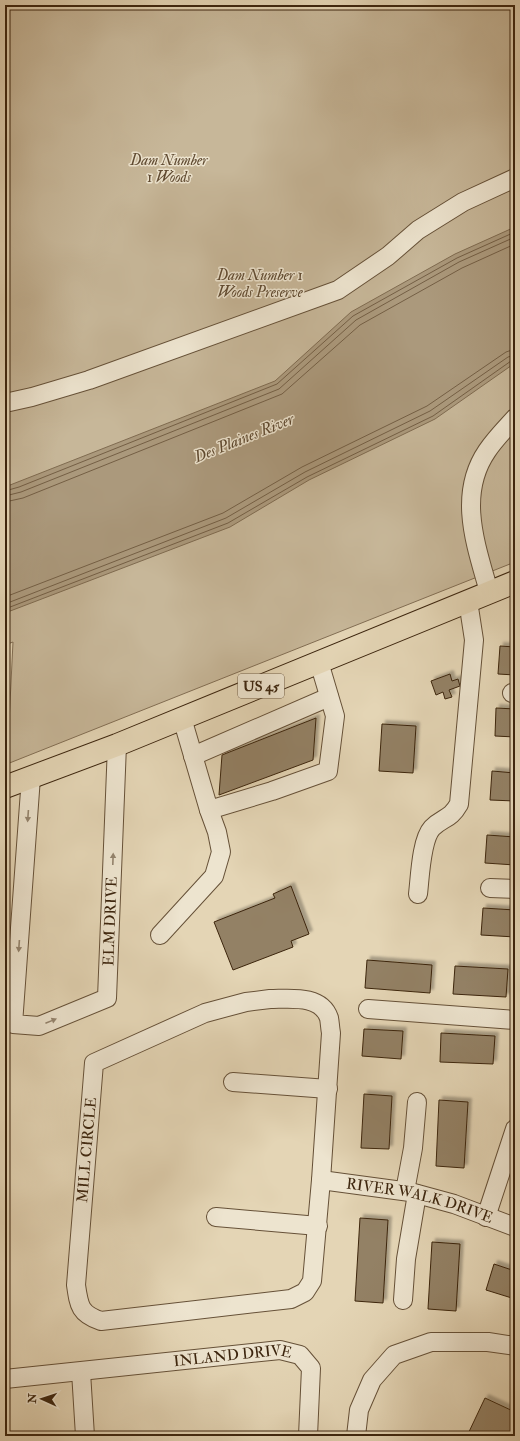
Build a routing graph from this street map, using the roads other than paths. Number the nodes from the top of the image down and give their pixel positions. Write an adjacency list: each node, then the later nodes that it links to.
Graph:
1 (515, 178): 2 (street)
2 (5, 403)
3 (515, 418): 5 (street)
4 (515, 582): 5 (main road, US 45)
5 (489, 592): 6 (main road, US 45)
6 (468, 601): 7 (main road, US 45); 16 (street)
7 (319, 662): 8 (street); 9 (main road, US 45)
8 (329, 697): 11 (street); 13 (street)
9 (182, 718): 10 (main road, US 45); 11 (street)
10 (117, 745): 12 (main road, US 45); 12 (street, ELM DRIVE, one-way to 10)
11 (193, 756): 13 (street)
12 (14, 782)
13 (209, 810): 17 (street)
14 (490, 888): 15 (street)
15 (515, 889)
16 (418, 894)
17 (160, 935)
18 (368, 1009): 19 (street)
19 (515, 1020)
20 (233, 1082): 21 (street)
21 (328, 1089): 24 (street, MILL CIRCLE); 28 (street, MILL CIRCLE)
22 (417, 1102): 25 (street)
23 (515, 1130): 27 (street)
24 (321, 1180): 25 (street, RIVER WALK DRIVE); 28 (street, MILL CIRCLE)
25 (411, 1193): 27 (street, RIVER WALK DRIVE); 30 (street)
26 (216, 1217): 28 (street)
27 (486, 1218): 29 (street, RIVER WALK DRIVE)
28 (318, 1226)
29 (515, 1227)
30 (403, 1300)
31 (515, 1346): 36 (street)
32 (81, 1372): 33 (street, INLAND DRIVE); 34 (street); 35 (street, INLAND DRIVE)
33 (5, 1379)
34 (85, 1436)
35 (308, 1436)
36 (356, 1436)

